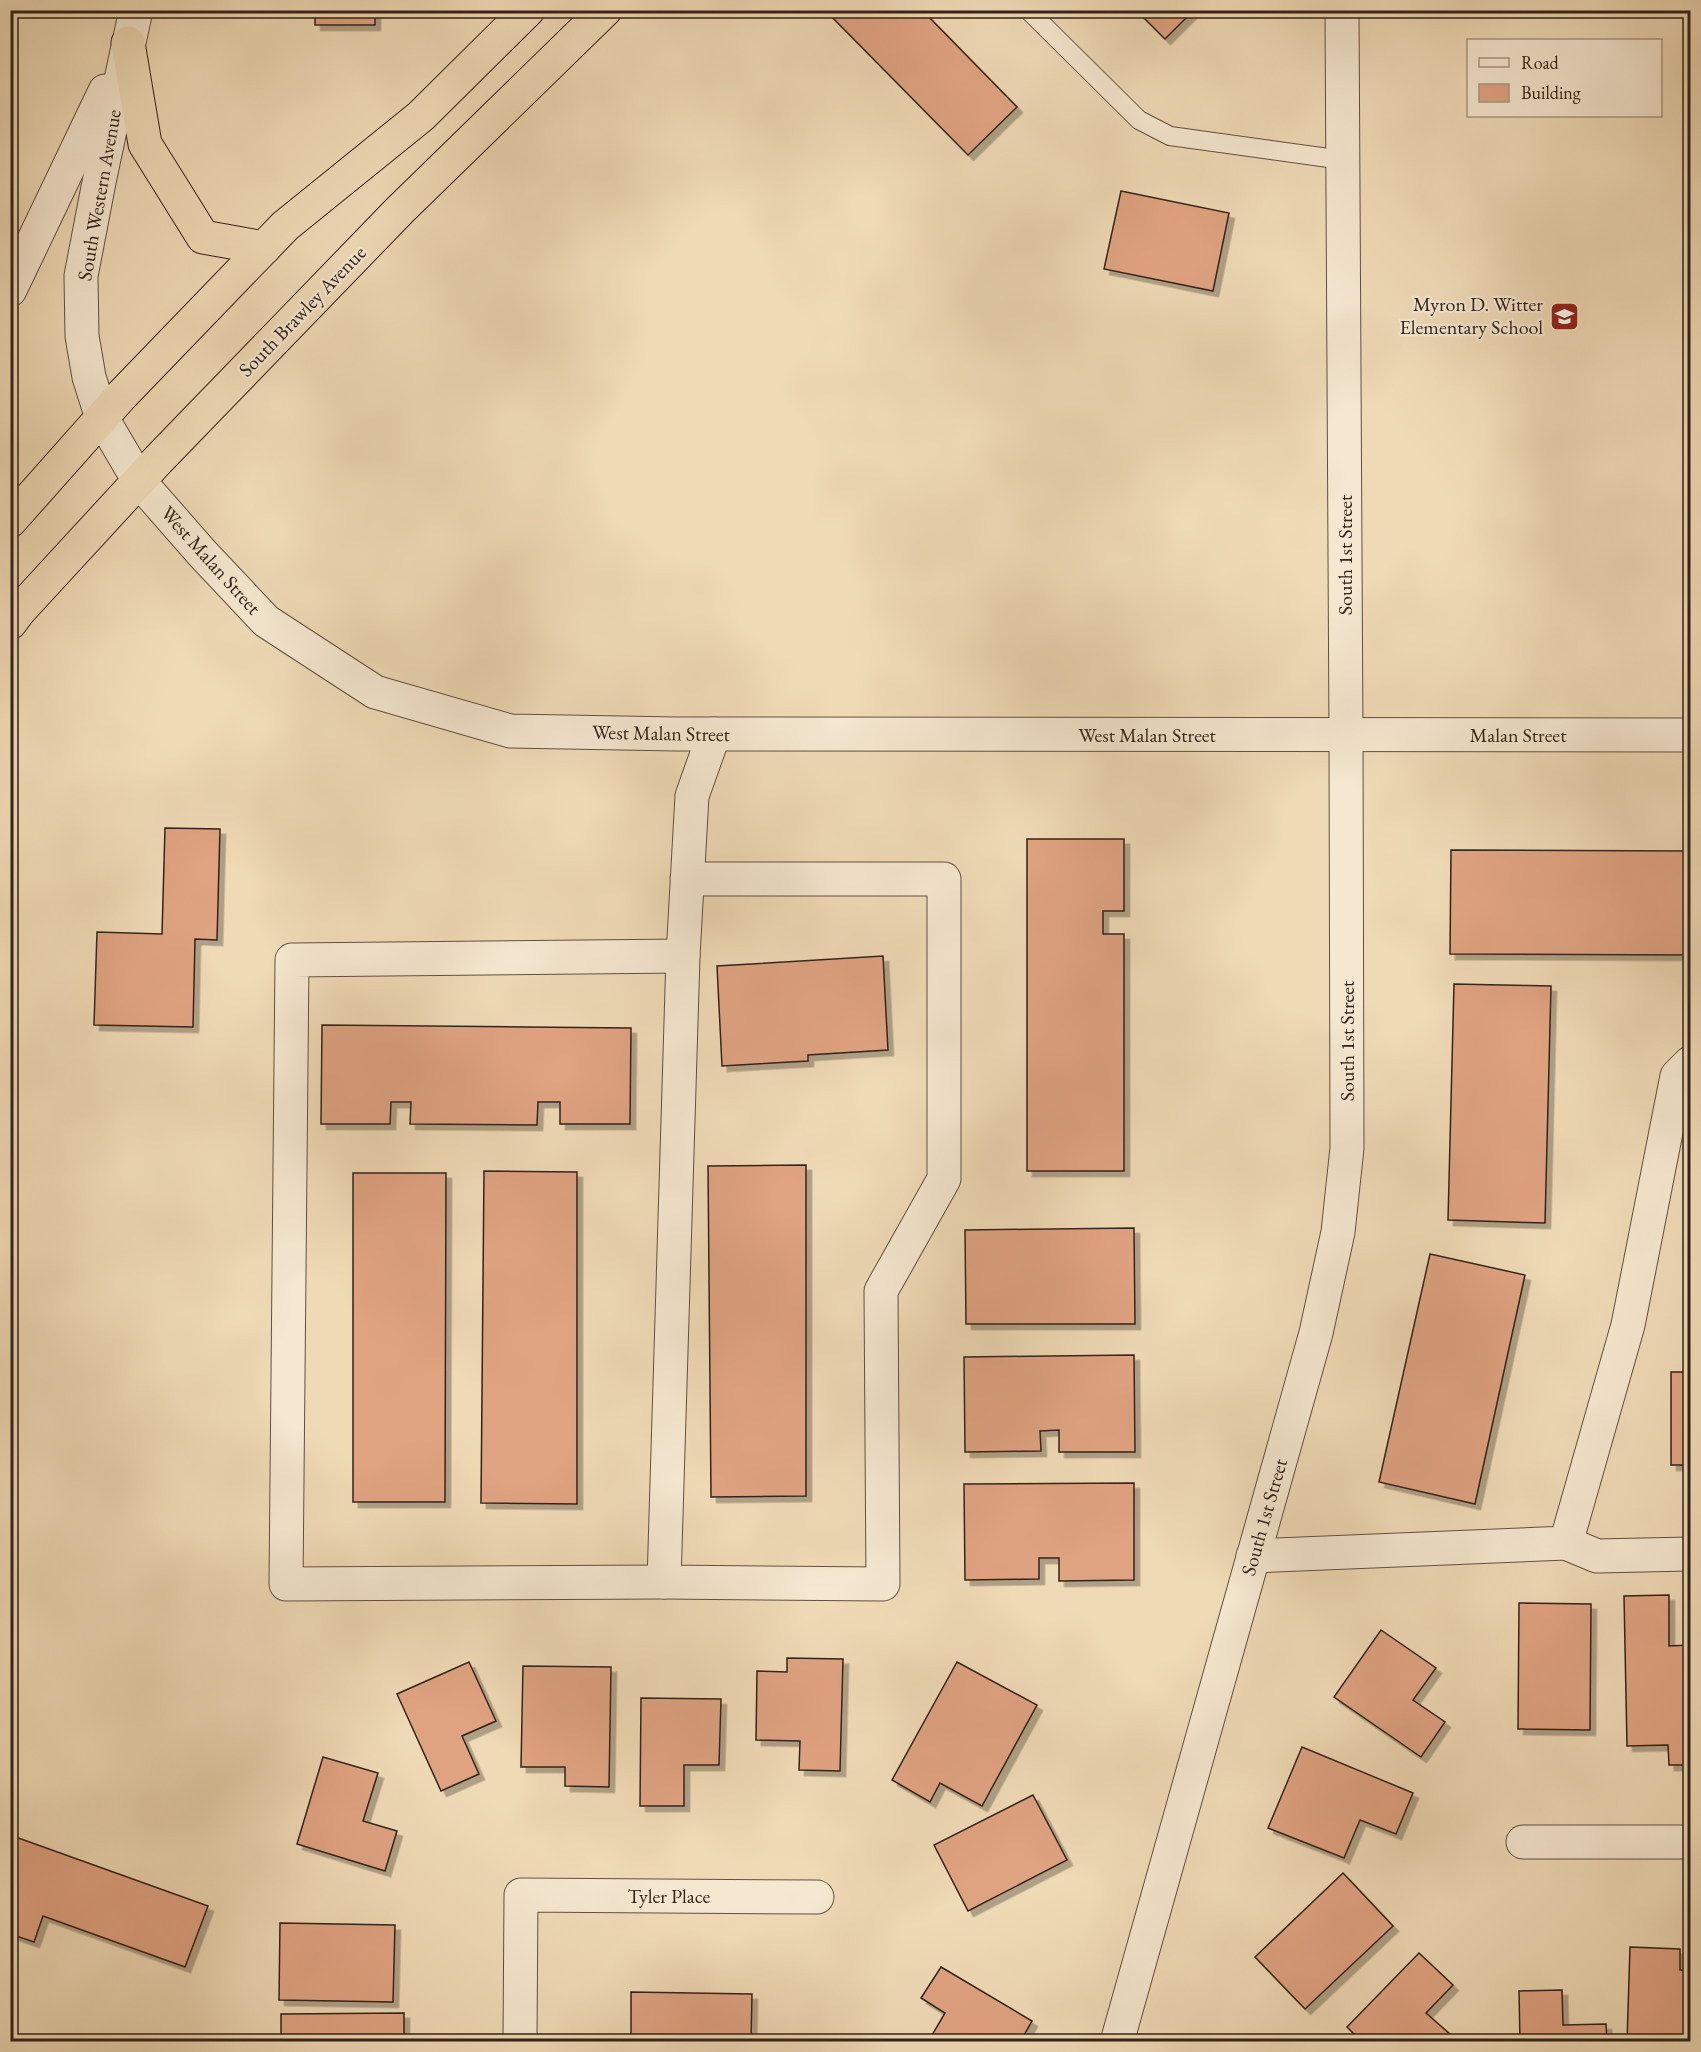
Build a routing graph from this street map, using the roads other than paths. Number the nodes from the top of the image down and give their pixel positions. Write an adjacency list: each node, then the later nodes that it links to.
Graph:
1 (136, 10): 6 (street, South Western Avenue)
2 (528, 10): 8 (highway)
3 (605, 10): 11 (highway, South Brawley Avenue)
4 (1028, 10): 7 (lane)
5 (1342, 10): 7 (street, South 1st Street)
6 (128, 43): 8 (highway); 9 (street, South Western Avenue); 10 (street, South Western Avenue)
7 (1343, 160): 15 (street, South 1st Street)
8 (264, 248): 10 (highway)
9 (10, 290)
10 (102, 418): 11 (street, West Malan Street); 12 (highway)
11 (139, 481): 13 (highway, South Brawley Avenue); 14 (street, West Malan Street)
12 (10, 521)
13 (10, 623)
14 (714, 734): 15 (street, West Malan Street); 17 (street)
15 (1346, 735): 16 (street, Malan Street); 22 (street, South 1st Street)
16 (1690, 735)
17 (687, 879): 18 (street); 23 (street)
18 (683, 956): 23 (street); 23 (street)
19 (1690, 1063): 20 (street)
20 (1566, 1543): 21 (street); 22 (street)
21 (1690, 1554)
22 (1254, 1556): 28 (street, South 1st Street)
23 (664, 1582)
24 (1523, 1842): 25 (street)
25 (1690, 1842)
26 (817, 1897): 27 (street, Tyler Place)
27 (520, 2042)
28 (1117, 2042)

